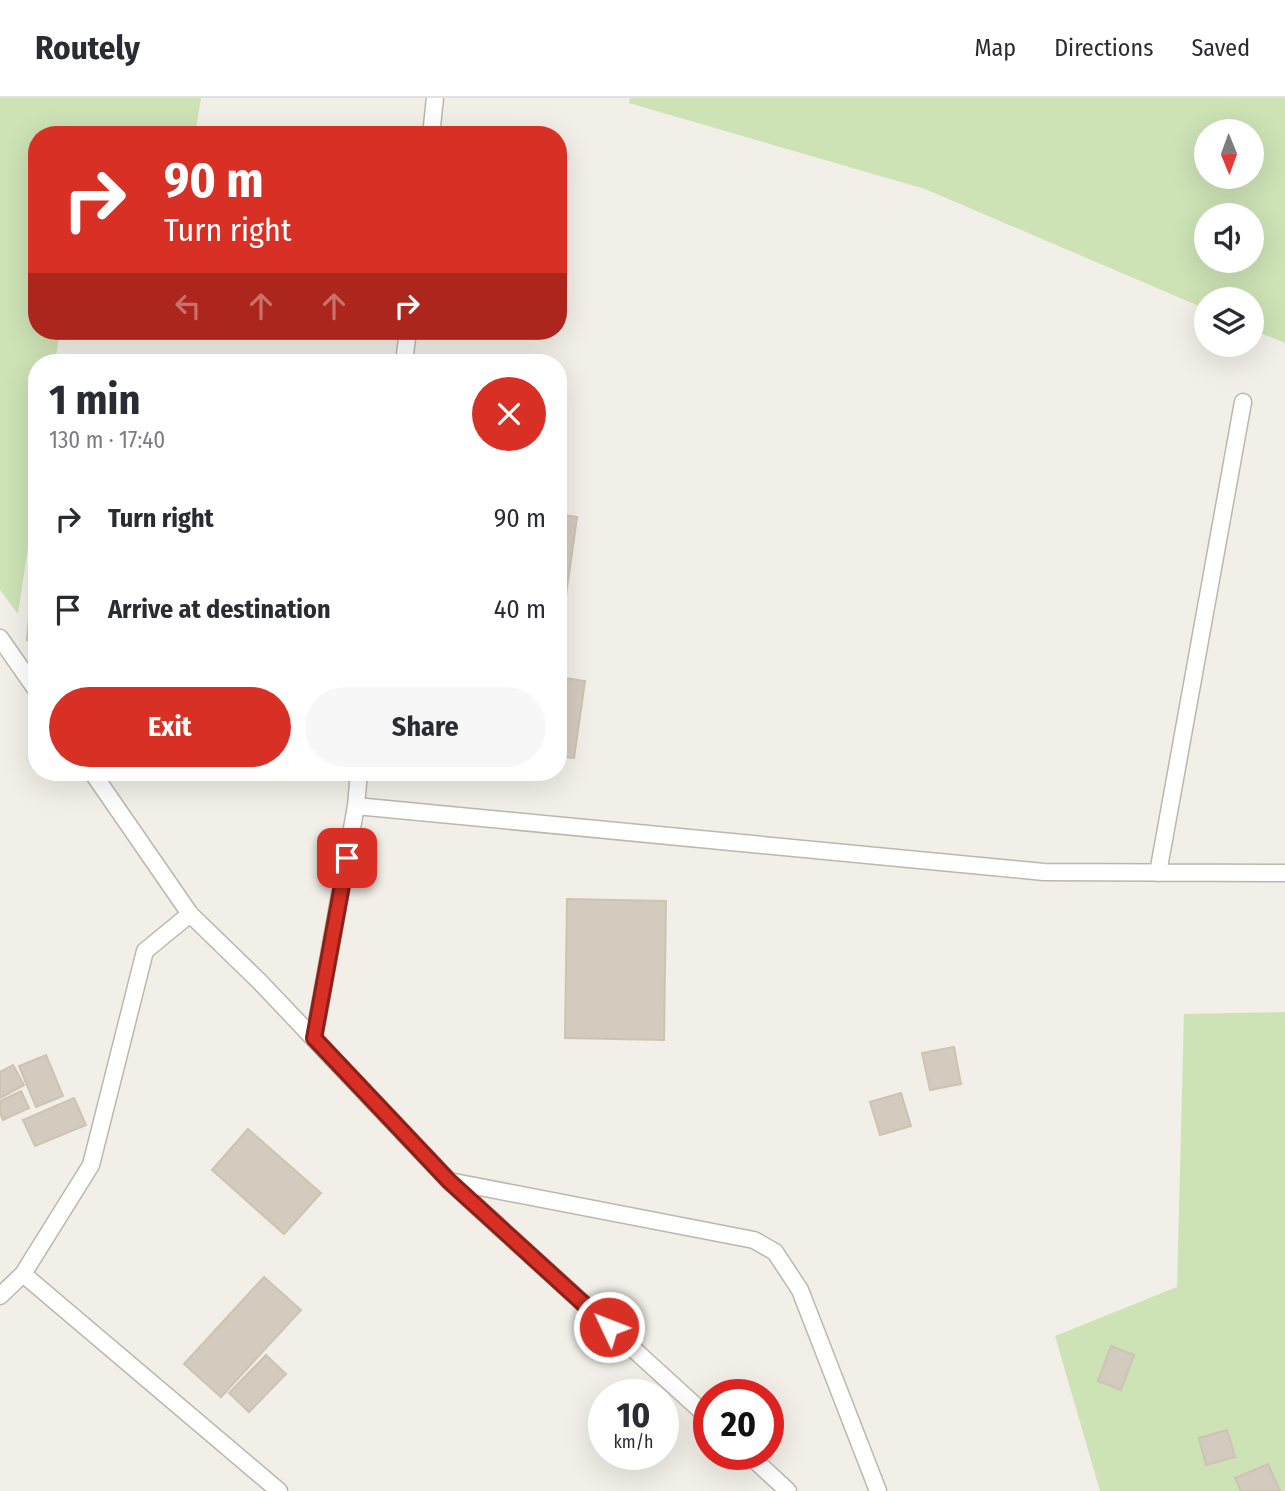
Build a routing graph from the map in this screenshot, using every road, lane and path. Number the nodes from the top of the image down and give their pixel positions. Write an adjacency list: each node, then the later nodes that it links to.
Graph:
1 (435, 98): 2 (lane)
2 (432, 126)
3 (1243, 402): 9 (lane)
4 (0, 638): 5 (lane)
5 (28, 678)
6 (98, 781): 11 (lane)
7 (358, 781): 8 (lane)
8 (356, 806): 9 (lane); 12 (lane)
9 (1158, 873): 10 (lane)
10 (1285, 873)
11 (190, 914): 12 (lane); 14 (lane)
12 (314, 1038): 13 (lane)
13 (449, 1181): 16 (lane); 20 (lane)
14 (23, 1274): 15 (lane); 18 (lane)
15 (0, 1296)
16 (693, 1403)
17 (765, 1470): 19 (lane)
18 (279, 1491)
19 (788, 1491)
20 (878, 1491)

